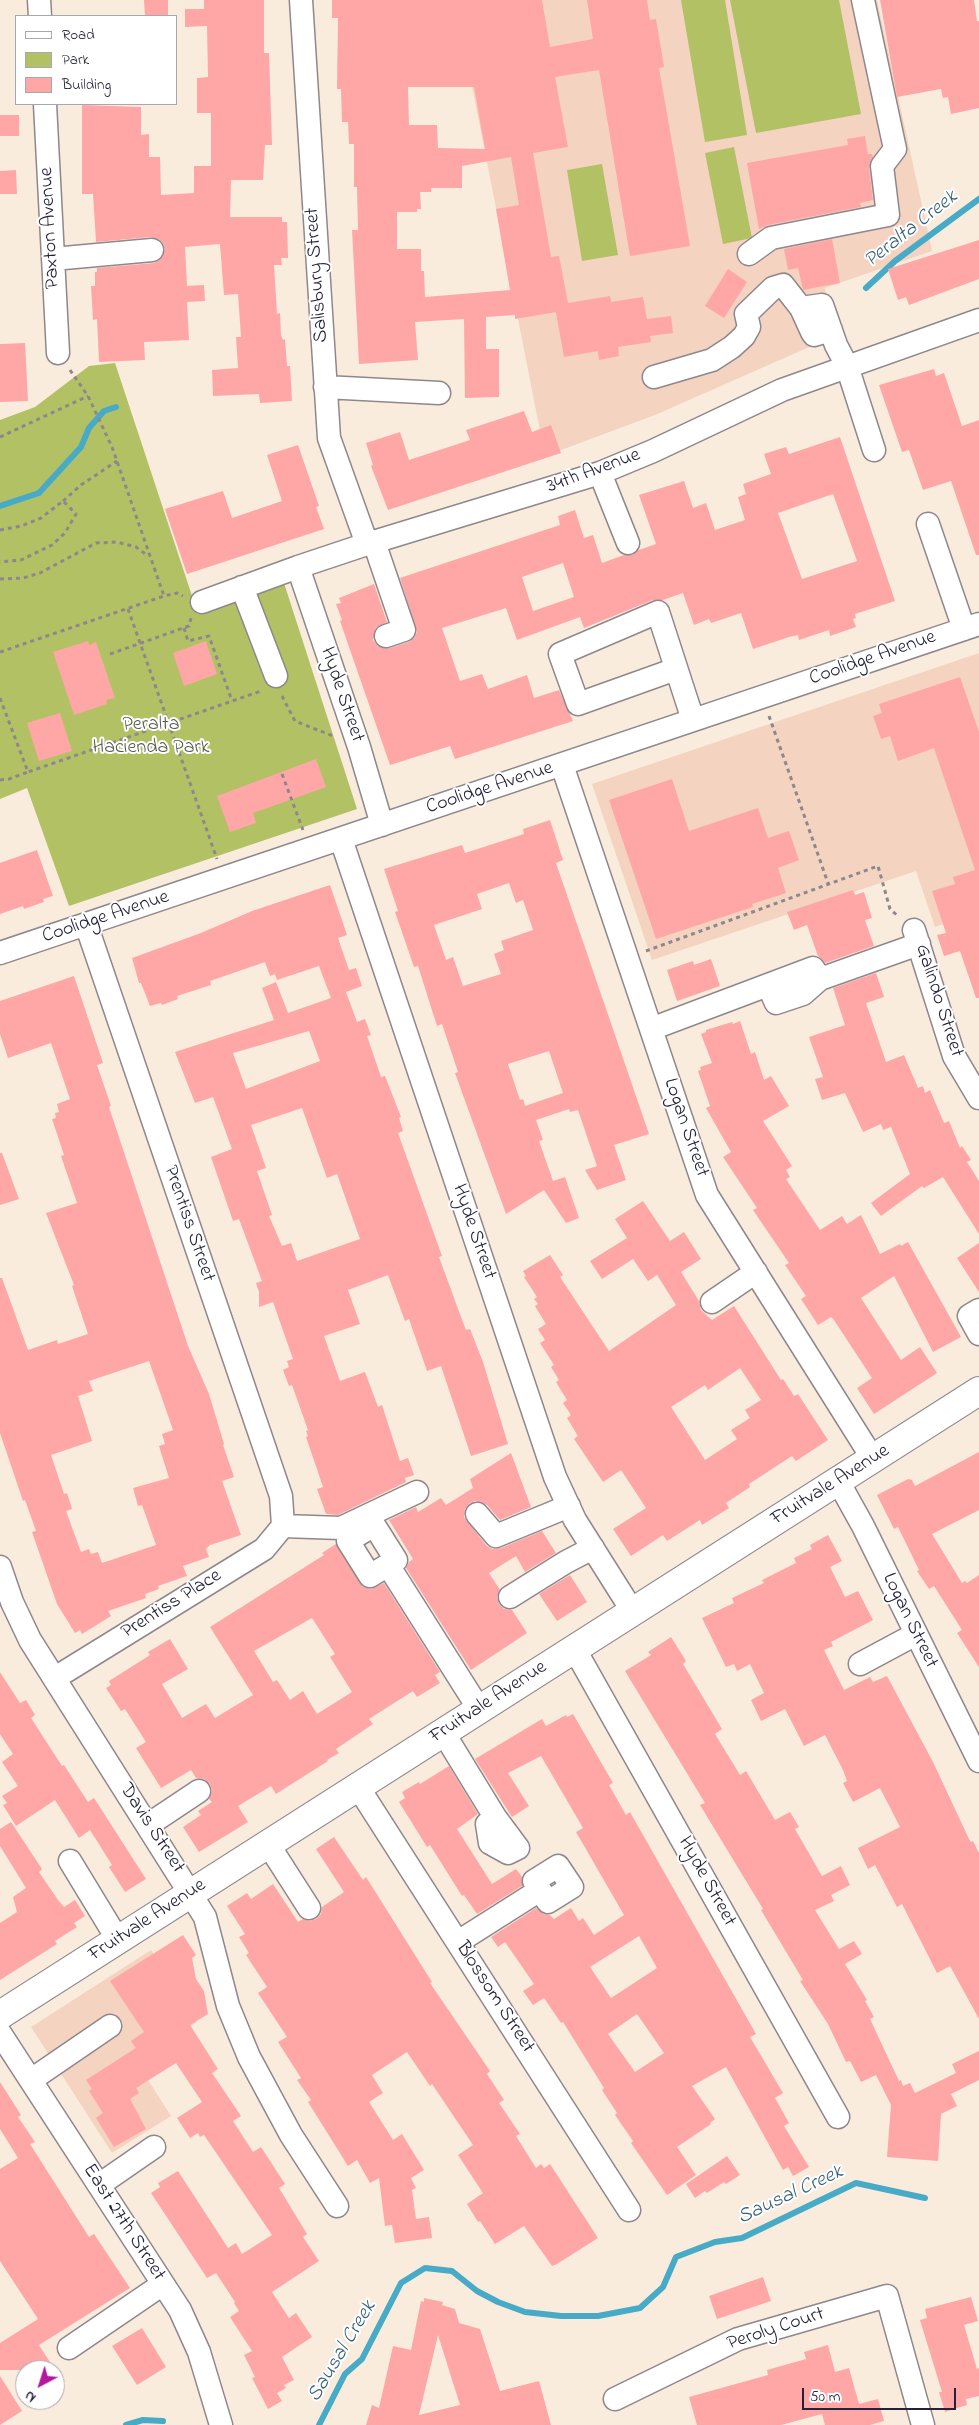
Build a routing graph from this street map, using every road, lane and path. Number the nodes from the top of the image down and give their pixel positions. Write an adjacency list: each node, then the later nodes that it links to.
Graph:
1 (39, 0): 4 (street)
2 (301, 0): 13 (street, Salisbury Street)
3 (863, 0): 7 (street)
4 (40, 15)
5 (45, 105): 8 (street, Paxton Avenue)
6 (152, 250): 8 (street)
7 (749, 254)
8 (53, 259): 10 (street, Paxton Avenue)
9 (979, 320): 11 (street, 34th Avenue)
10 (58, 353): 15 (path)
11 (847, 366): 12 (street); 17 (street); 19 (street, 34th Avenue)
12 (654, 377)
13 (325, 387): 14 (street); 23 (street, Salisbury Street)
14 (439, 393)
15 (89, 398): 16 (path); 18 (path)
16 (0, 437)
17 (874, 450)
18 (117, 461): 20 (path); 25 (path)
19 (600, 473): 23 (street, 34th Avenue); 24 (street)
20 (63, 501): 22 (path); 26 (path)
21 (928, 524): 33 (street)
22 (0, 530)
23 (371, 543): 27 (street, 34th Avenue); 35 (street, Salisbury Street)
24 (628, 543)
25 (149, 557): 28 (path); 30 (path)
26 (0, 562)
27 (298, 567): 29 (street, 34th Avenue); 46 (street, Hyde Street)
28 (0, 579)
29 (242, 587): 31 (street, 34th Avenue); 40 (street)
30 (164, 596): 31 (path); 32 (path)
31 (195, 604): 34 (path)
32 (128, 609): 36 (path); 37 (path)
33 (971, 626): 41 (street, Coolidge Avenue)
34 (184, 628): 36 (path); 43 (path)
35 (386, 636)
36 (141, 643): 38 (path); 45 (path)
37 (0, 652)
38 (110, 654)
39 (676, 669): 39 (street); 44 (street)
40 (275, 686): 43 (path); 46 (path)
41 (762, 696): 44 (street, Coolidge Avenue); 55 (path)
42 (0, 698): 48 (path)
43 (232, 701): 45 (path)
44 (694, 720): 47 (street, Coolidge Avenue)
45 (170, 723): 48 (path); 54 (path)
46 (359, 747): 51 (street, Hyde Street)
47 (562, 765): 51 (street, Coolidge Avenue); 59 (street, Logan Street)
48 (28, 772): 50 (path)
49 (282, 774): 53 (path)
50 (0, 780)
51 (382, 825): 52 (street, Coolidge Avenue)
52 (341, 839): 53 (street, Coolidge Avenue); 70 (street, Hyde Street)
53 (312, 849): 54 (street, Coolidge Avenue)
54 (224, 878): 56 (street, Coolidge Avenue)
55 (828, 883): 57 (path); 59 (path)
56 (86, 924): 58 (street, Coolidge Avenue); 72 (street, Prentiss Street)
57 (917, 937): 60 (street); 61 (street, Galindo Street)
58 (0, 953)
59 (627, 958): 60 (street, Logan Street)
60 (651, 1029): 62 (street, Logan Street)
61 (979, 1098)
62 (756, 1272): 63 (street); 67 (street, Logan Street)
63 (712, 1302)
64 (979, 1310): 65 (street)
65 (979, 1334)
66 (979, 1391): 67 (main road, Fruitvale Avenue)
67 (873, 1459): 68 (main road, Fruitvale Avenue)
68 (838, 1482): 77 (main road, Fruitvale Avenue); 78 (street, Logan Street)
69 (417, 1492): 72 (street)
70 (568, 1506): 71 (street); 73 (street, Hyde Street)
71 (477, 1514)
72 (283, 1526): 81 (street, Prentiss Place)
73 (593, 1548): 76 (street); 77 (street, Hyde Street)
74 (388, 1565): 82 (street)
75 (0, 1567): 81 (street, Davis Street)
76 (510, 1597)
77 (633, 1612): 79 (main road, Fruitvale Avenue)
78 (916, 1634): 80 (street); 84 (street, Logan Street)
79 (574, 1648): 82 (main road, Fruitvale Avenue); 100 (street, Hyde Street)
80 (860, 1664)
81 (55, 1678): 88 (street, Davis Street)
82 (479, 1709): 83 (main road, Fruitvale Avenue)
83 (443, 1732): 85 (main road, Fruitvale Avenue); 87 (street)
84 (979, 1761)
85 (358, 1787): 89 (main road, Fruitvale Avenue); 95 (street, Blossom Street)
86 (199, 1791): 88 (street)
87 (495, 1817)
88 (148, 1824): 92 (street, Davis Street)
89 (268, 1844): 92 (main road, Fruitvale Avenue); 93 (street)
90 (70, 1862): 94 (street)
91 (540, 1890): 95 (street)
92 (192, 1893): 94 (main road, Fruitvale Avenue); 103 (street, Davis Street)
93 (309, 1908)
94 (118, 1940): 96 (main road, Fruitvale Avenue)
95 (458, 1942): 104 (street, Blossom Street)
96 (0, 2015)
97 (110, 2026): 99 (street)
98 (0, 2033): 99 (street, East 27th Street)
99 (31, 2080): 102 (street, East 27th Street)
100 (838, 2117)
101 (154, 2147): 102 (street)
102 (99, 2185): 105 (street, East 27th Street)
103 (337, 2206)
104 (629, 2210)
105 (163, 2284): 106 (street); 108 (street, East 27th Street)
106 (69, 2348)
107 (615, 2400): 109 (street, Peroly Court)
108 (221, 2425)
109 (923, 2425)

